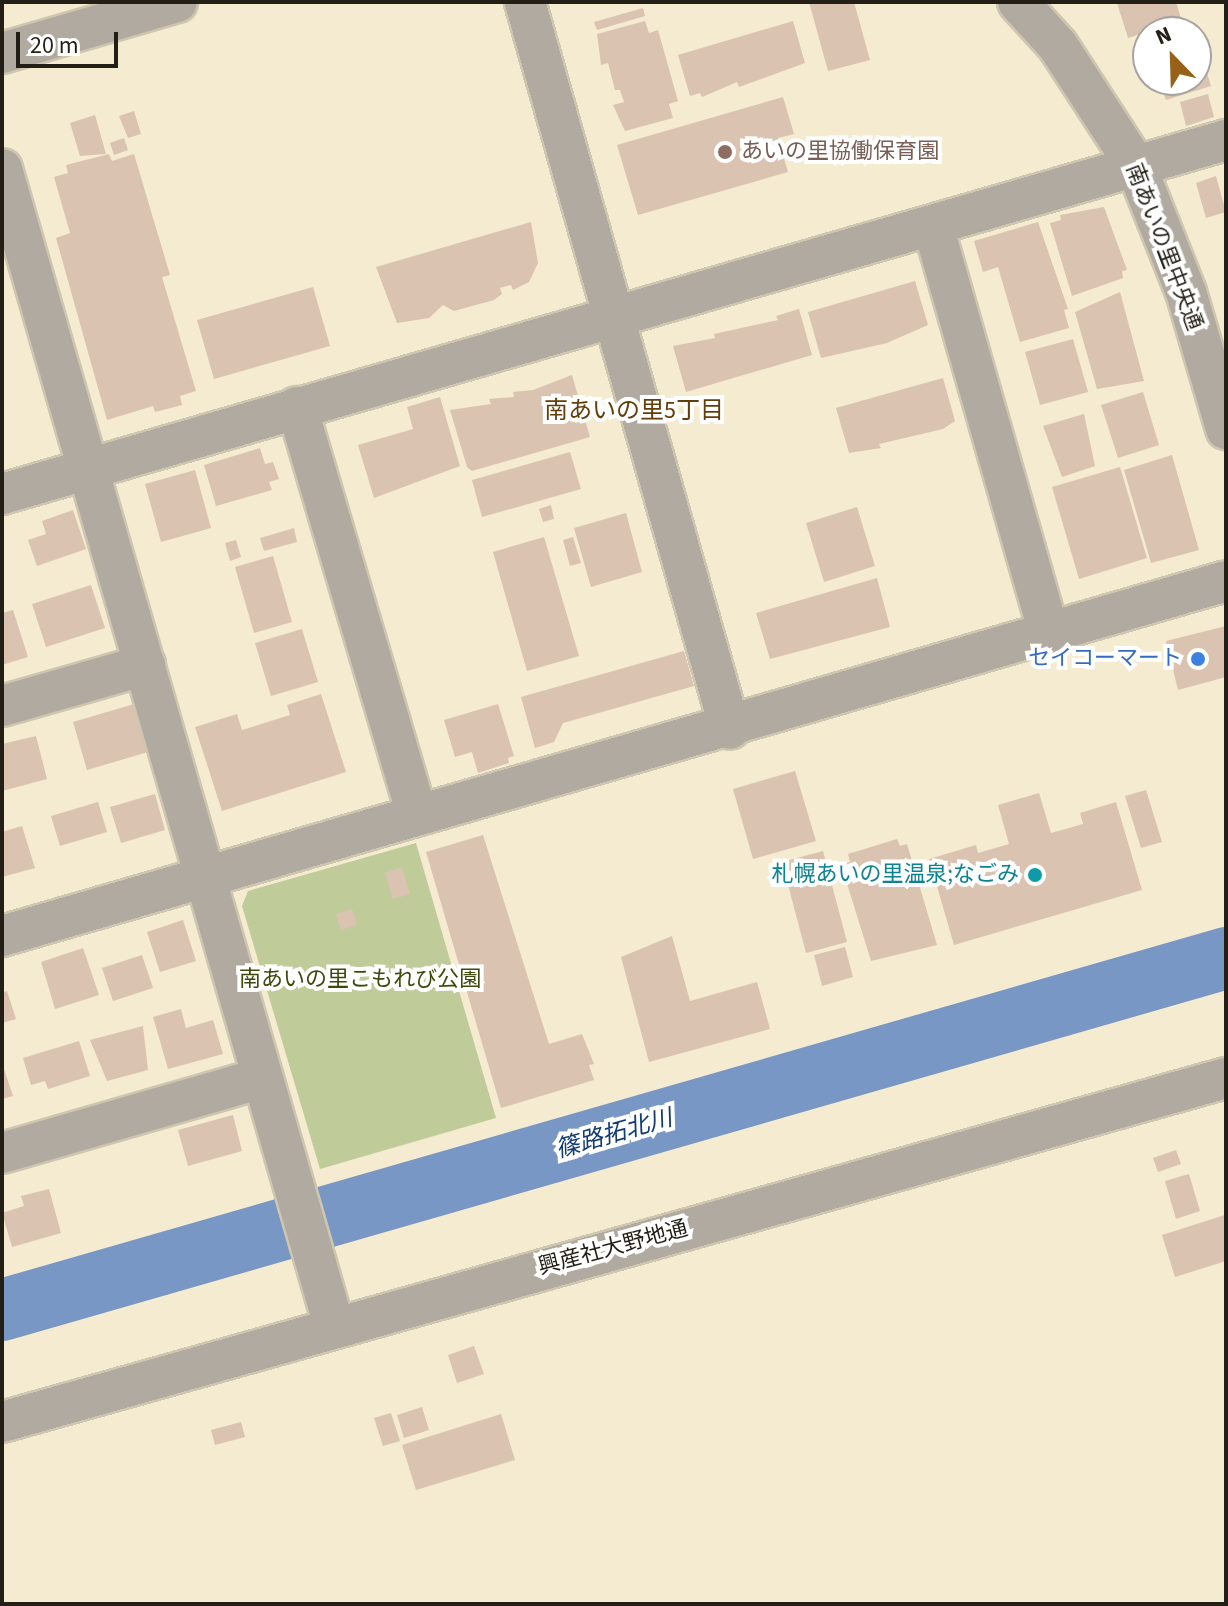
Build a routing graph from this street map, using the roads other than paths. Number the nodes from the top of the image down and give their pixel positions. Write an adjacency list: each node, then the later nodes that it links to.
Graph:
1 (177, 2): 4 (street)
2 (525, 2): 10 (street)
3 (1018, 2): 6 (street, 南あいの里中央通)
4 (2, 53)
5 (1226, 140): 6 (street)
6 (1136, 166): 8 (street); 12 (street, 南あいの里中央通)
7 (2, 169): 9 (street)
8 (933, 226): 10 (street); 16 (street)
9 (16, 270): 13 (street)
10 (613, 320): 11 (street); 19 (street)
11 (297, 407): 13 (street); 20 (street)
12 (1226, 429)
13 (89, 468): 14 (street); 17 (street)
14 (2, 494)
15 (1226, 581): 16 (street)
16 (1049, 634): 19 (street)
17 (145, 665): 18 (street); 21 (street)
18 (2, 706)
19 (730, 729): 20 (street)
20 (417, 814): 21 (street)
21 (205, 878): 22 (street); 23 (street)
22 (2, 936)
23 (262, 1078): 25 (street); 26 (street)
24 (1226, 1078): 26 (street, 興産社大野地通)
25 (2, 1153)
26 (334, 1326): 27 (street, 興産社大野地通)
27 (2, 1422)

